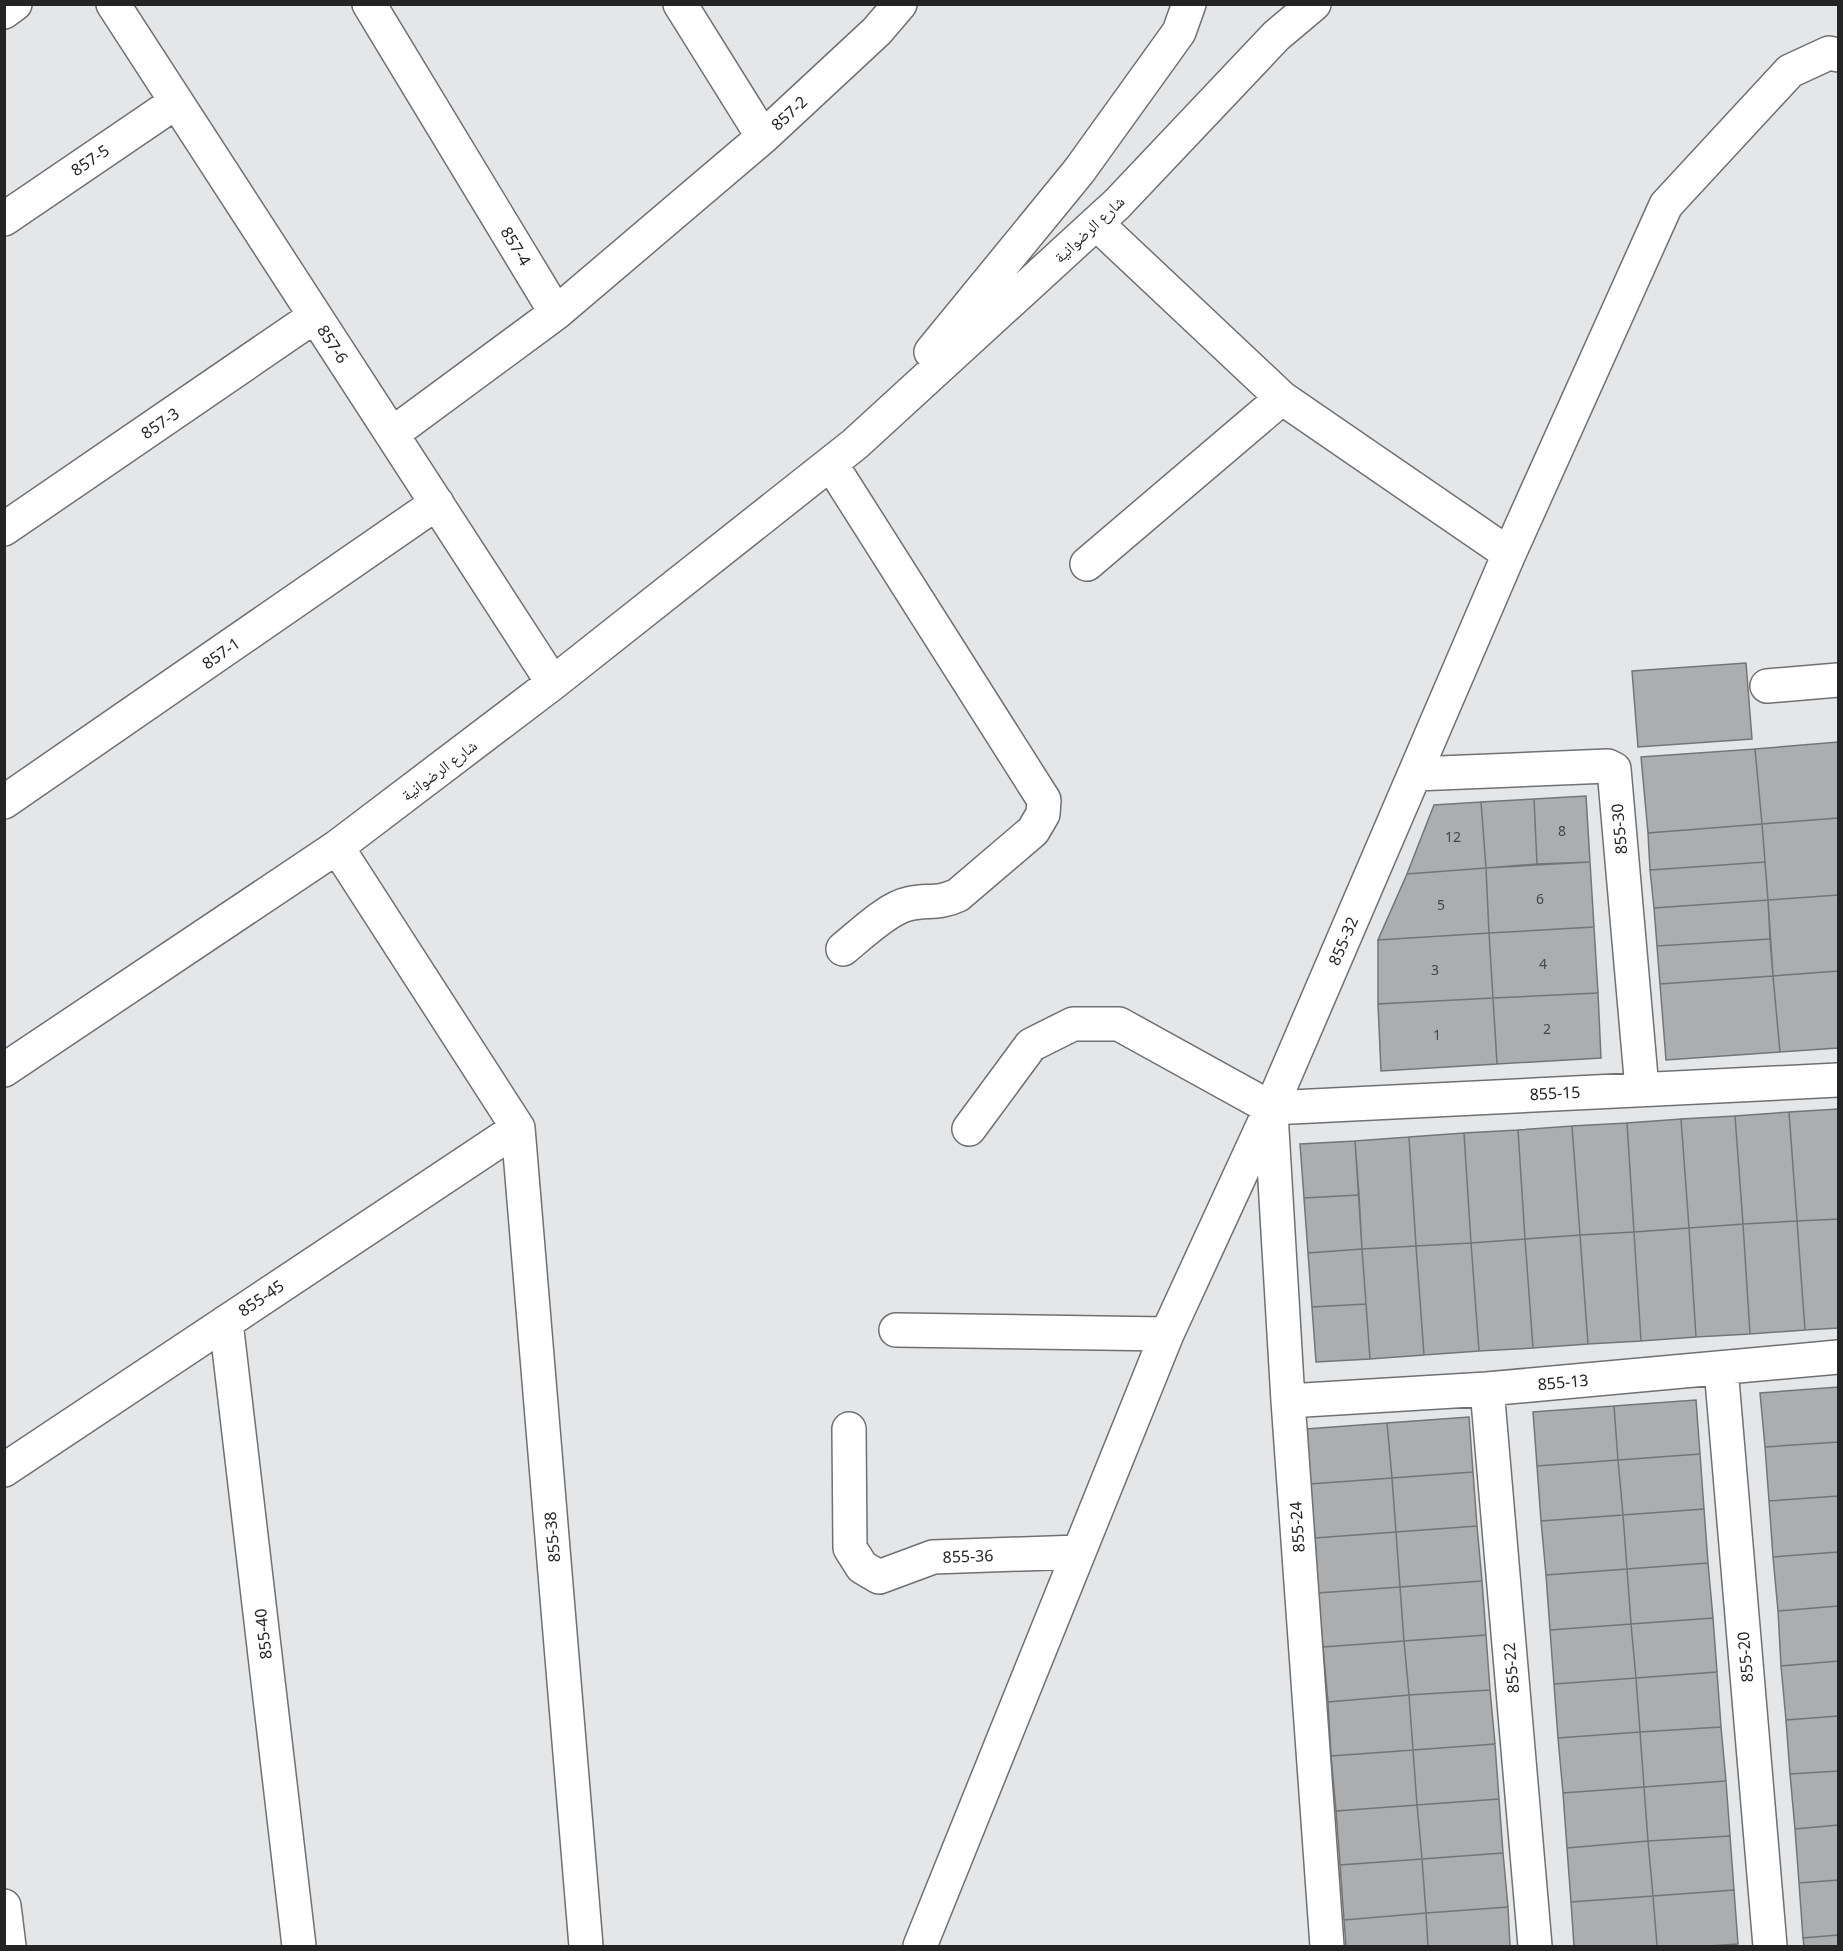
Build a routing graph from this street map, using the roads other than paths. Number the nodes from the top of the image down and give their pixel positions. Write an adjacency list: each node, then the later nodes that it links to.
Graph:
1 (15, 4): 8 (street)
2 (113, 4): 10 (street, 857-6)
3 (369, 4): 14 (street, 857-4)
4 (680, 4): 11 (street, 857-2)
5 (900, 4): 11 (street, 857-2)
6 (1188, 4): 18 (street, شارع الرضوانية)
7 (1314, 4): 13 (street, شارع الرضوانية)
8 (4, 12)
9 (1839, 55): 21 (street, 855-32)
10 (176, 102): 12 (street, 857-5); 15 (street, 857-6)
11 (763, 137): 14 (street)
12 (4, 219)
13 (1096, 223): 16 (street); 18 (street, شارع الرضوانية)
14 (556, 313): 17 (street)
15 (315, 316): 17 (street, 857-6); 20 (street, 857-3)
16 (1282, 398): 21 (street); 22 (street)
17 (392, 434): 19 (street, 857-6)
18 (843, 454): 24 (street, شارع الرضوانية); 29 (street)
19 (437, 503): 24 (street, 857-6); 27 (street, 857-1)
20 (4, 529)
21 (1509, 554): 26 (street, 855-32)
22 (1087, 564)
23 (1839, 680): 25 (street)
24 (553, 683): 28 (street, شارع الرضوانية)
25 (1767, 686)
26 (1415, 774): 32 (street, 855-30); 33 (street, 855-32)
27 (4, 802)
28 (337, 847): 30 (street, شارع الرضوانية); 34 (street)
29 (843, 949)
30 (4, 1070)
31 (1839, 1080): 32 (street, 855-15)
32 (1641, 1089): 33 (street, 855-15)
33 (1271, 1108): 35 (street); 38 (street, 855-32); 42 (street, 855-24)
34 (518, 1128): 36 (street, 855-45); 49 (street, 855-38)
35 (969, 1129)
36 (226, 1322): 44 (street, 855-45); 48 (street, 855-40)
37 (896, 1330): 38 (street)
38 (1167, 1334): 45 (street, 855-32)
39 (1839, 1357): 40 (street, 855-13)
40 (1721, 1368): 41 (street, 855-13); 53 (street, 855-20)
41 (1487, 1389): 42 (street, 855-13); 52 (street, 855-22)
42 (1288, 1401): 51 (street, 855-24)
43 (849, 1429): 45 (street, 855-36)
44 (4, 1470)
45 (1078, 1552): 50 (street, 855-32)
46 (4, 1906): 47 (street)
47 (9, 1947)
48 (299, 1947)
49 (586, 1947)
50 (920, 1947)
51 (1328, 1947)
52 (1535, 1947)
53 (1770, 1947)

